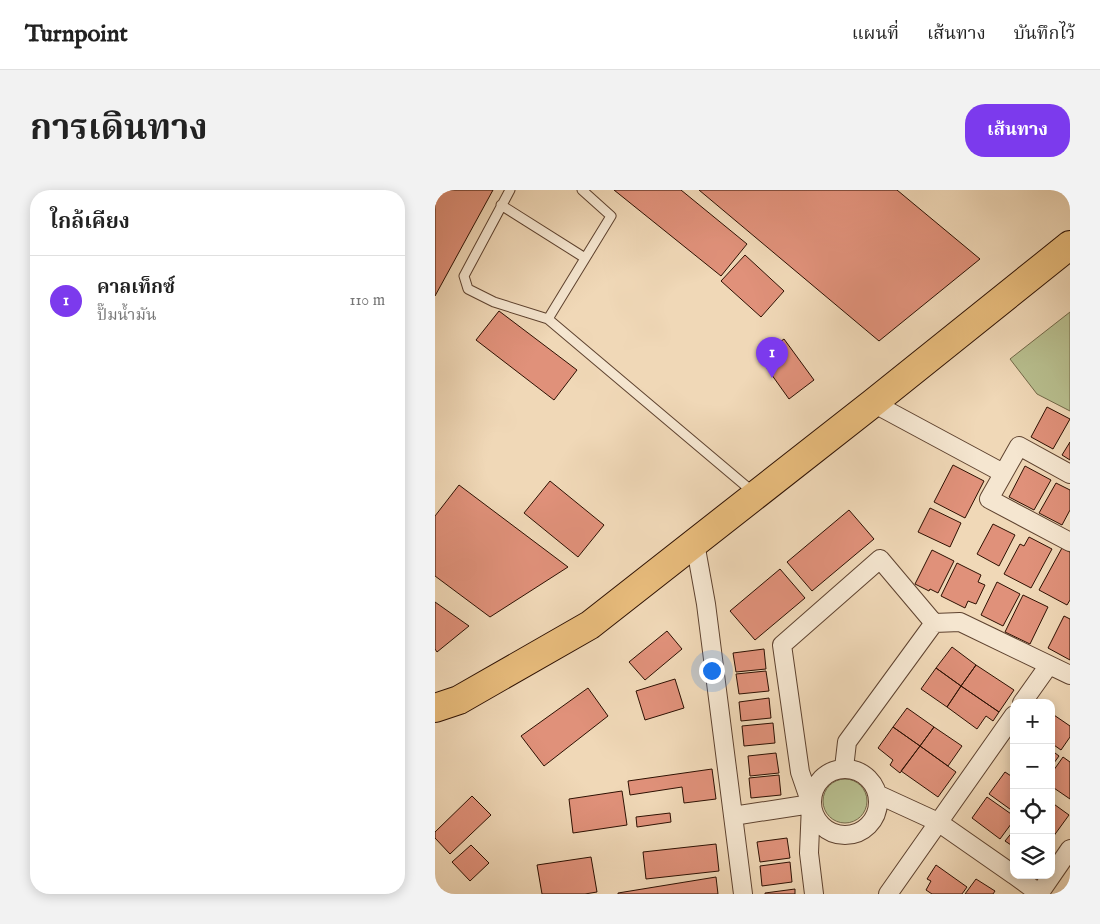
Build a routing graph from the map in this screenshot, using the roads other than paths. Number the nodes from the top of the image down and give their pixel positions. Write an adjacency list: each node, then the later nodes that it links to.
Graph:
1 (510, 190): 3 (lane)
2 (582, 190): 5 (lane)
3 (501, 205): 5 (lane); 6 (lane)
4 (1070, 245): 7 (main road)
5 (585, 258): 6 (lane)
6 (548, 319): 10 (lane)
7 (873, 403): 8 (street); 10 (main road)
8 (1003, 473): 9 (street); 11 (street)
9 (1070, 474)
10 (755, 494): 12 (main road)
11 (1070, 542)
12 (695, 543): 17 (main road); 22 (street)
13 (934, 623): 14 (street); 19 (street); 21 (street)
14 (1049, 665): 15 (street); 16 (street)
15 (1070, 675)
16 (1025, 699)
17 (435, 708)
18 (1010, 721): 23 (street)
19 (844, 768): 20 (street); 21 (street)
20 (877, 794): 21 (street); 23 (street)
21 (811, 804): 22 (street); 28 (street)
22 (733, 816): 27 (street)
23 (939, 822): 25 (street); 29 (street)
24 (1070, 849): 30 (street)
25 (1010, 872)
26 (1019, 879): 30 (street)
27 (743, 894)
28 (814, 894)
29 (888, 894)
30 (1039, 894)

